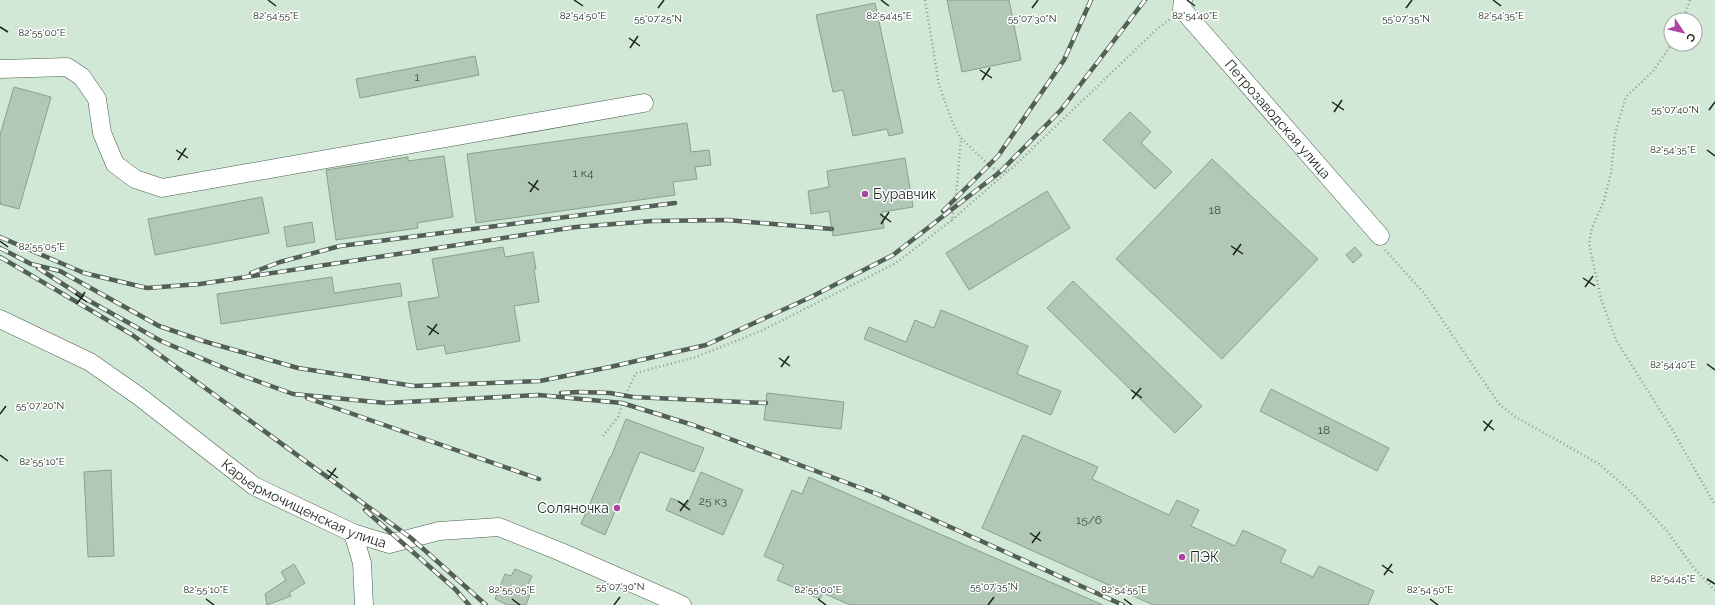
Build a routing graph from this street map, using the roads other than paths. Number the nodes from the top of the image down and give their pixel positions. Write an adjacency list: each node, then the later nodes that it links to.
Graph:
1 (1182, 5): 4 (street, Петрозаводская улица)
2 (0, 69): 3 (street)
3 (644, 103)
4 (1380, 241)
5 (0, 319): 6 (street, Карьермочищенская улица)
6 (353, 533): 7 (street); 8 (street, Карьермочищенская улица)
7 (364, 605)
8 (682, 605)

